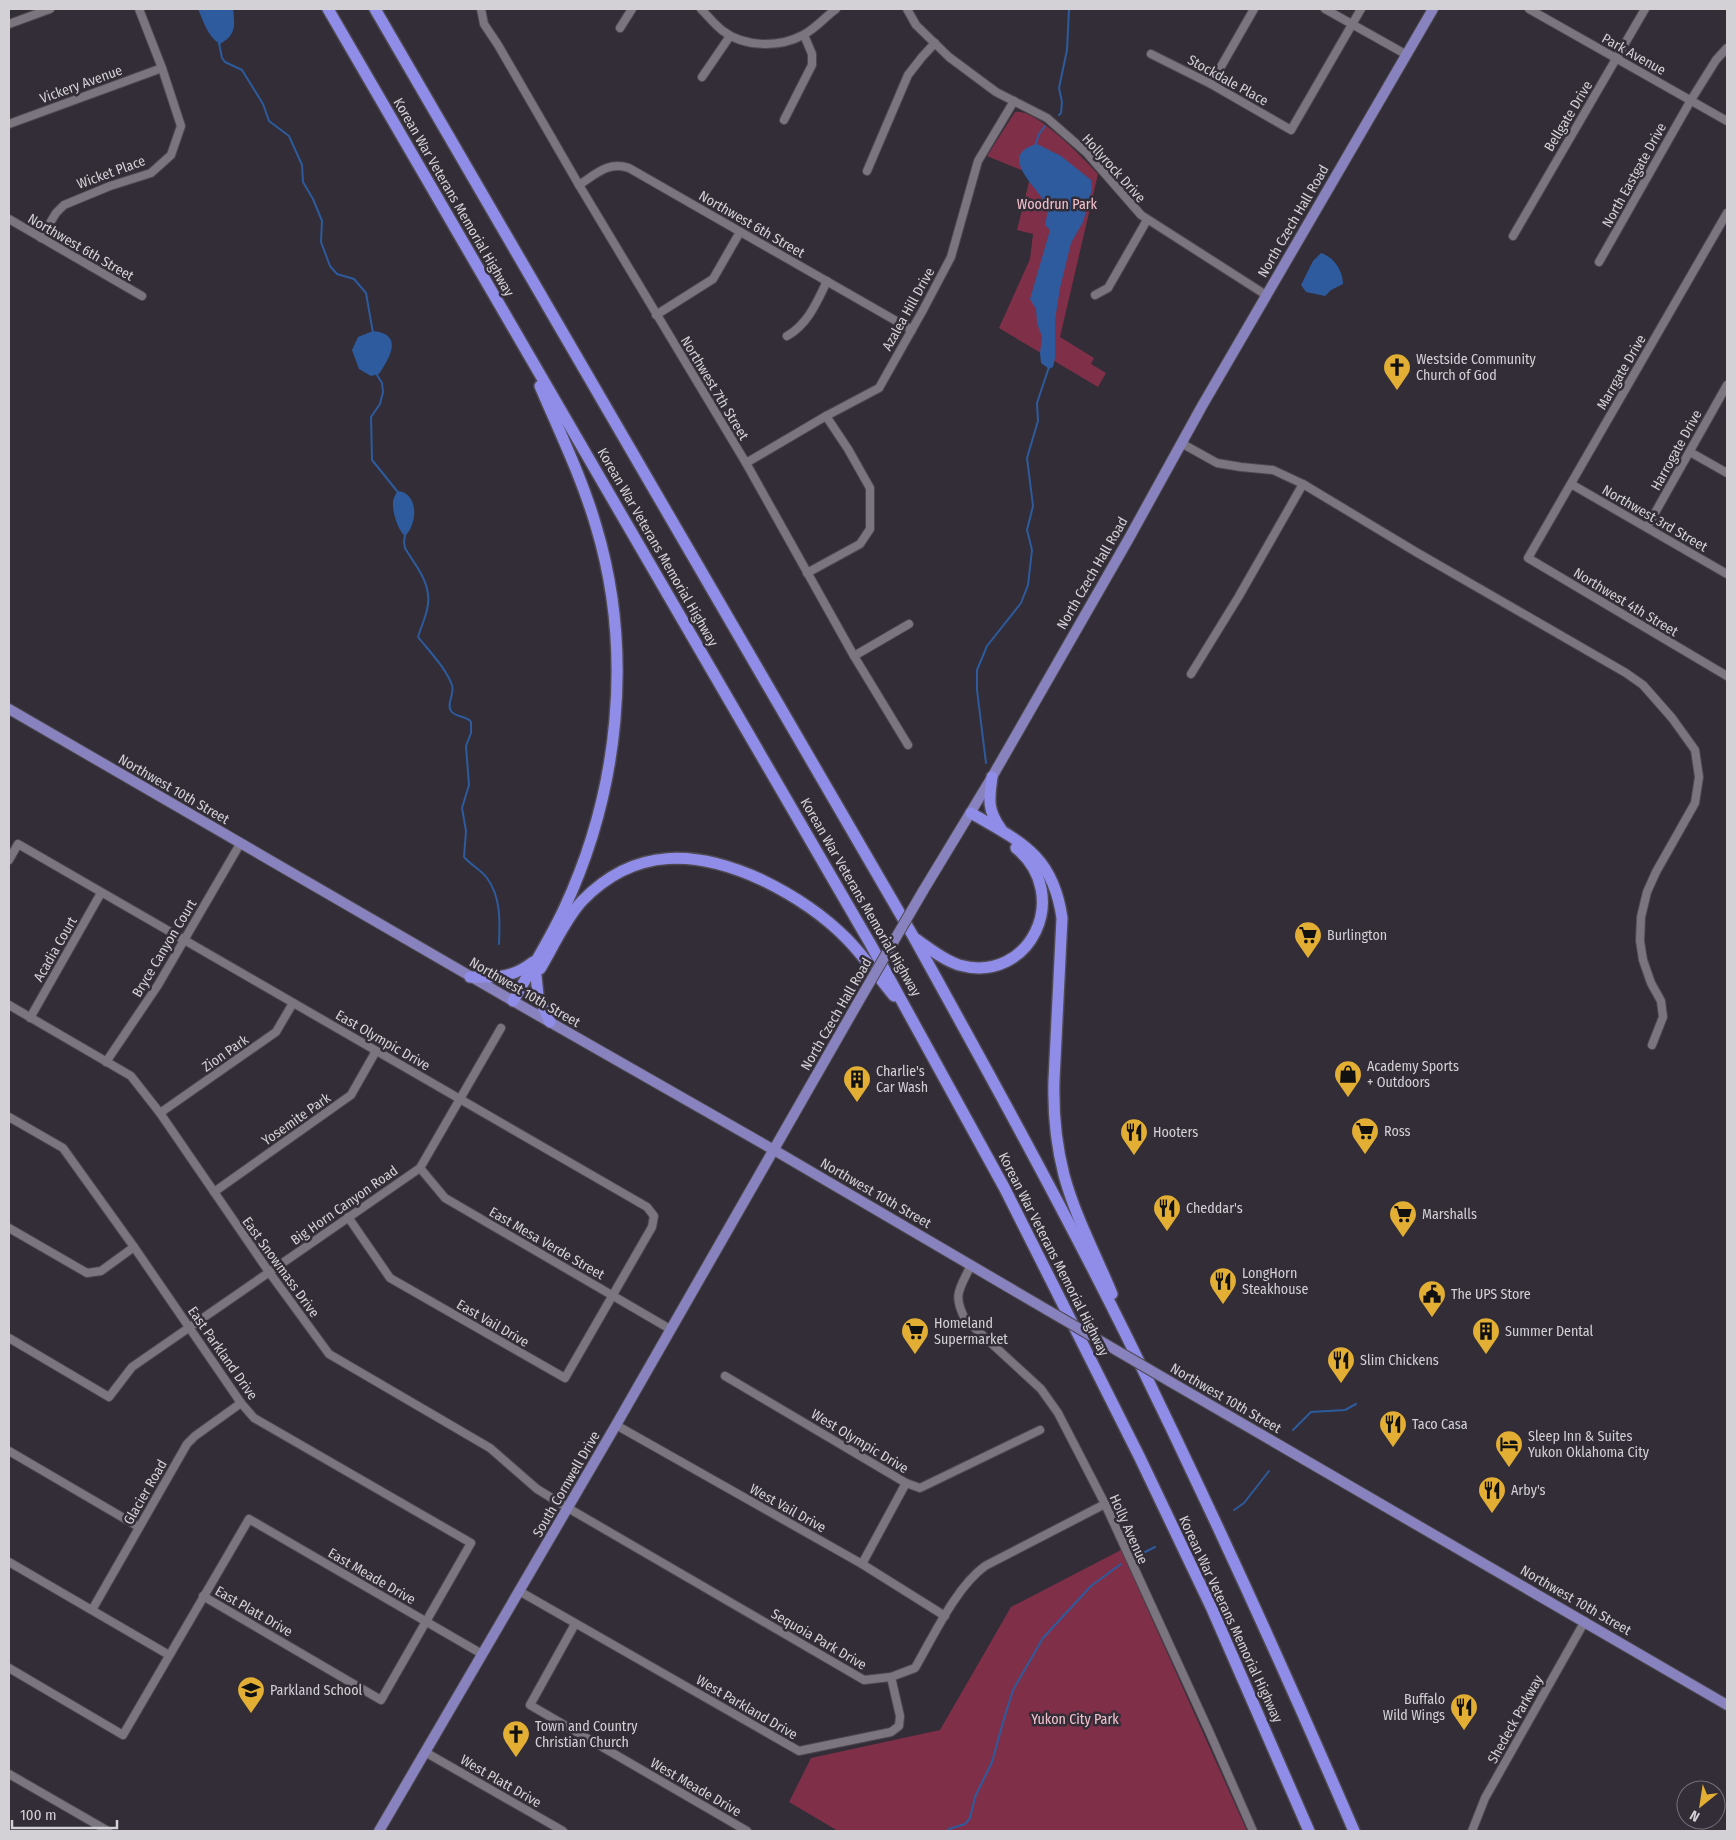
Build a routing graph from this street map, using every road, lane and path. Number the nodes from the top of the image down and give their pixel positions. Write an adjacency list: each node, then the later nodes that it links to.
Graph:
1 (50, 9): 16 (street)
2 (139, 9): 26 (street, Wicket Place)
3 (328, 9): 50 (highway, Korean War Veterans Memorial Highway)
4 (375, 9): 75 (highway, Korean War Veterans Memorial Highway)
5 (481, 9): 35 (street, Northwest 7th Street)
6 (632, 9): 18 (street)
7 (701, 9): 20 (street)
8 (836, 9): 19 (street)
9 (908, 9): 21 (street, Hollyrock Drive)
10 (1254, 9): 28 (street)
11 (1325, 9): 17 (street)
12 (1361, 9): 17 (street)
13 (1433, 9): 24 (main road, North Czech Hall Road)
14 (1529, 9): 25 (street, Park Avenue)
15 (1645, 9): 25 (street, Bellgate Drive)
16 (9, 24)
17 (1352, 24): 24 (street); 28 (street, Stockdale Place)
18 (620, 28)
19 (804, 35): 20 (street); 31 (street)
20 (730, 36): 27 (street)
21 (935, 43): 30 (street, Hollyrock Drive); 34 (street)
22 (1727, 48): 29 (street, North Eastgate Drive)
23 (1151, 54): 28 (street, Stockdale Place)
24 (1407, 55): 45 (main road, North Czech Hall Road)
25 (1616, 59): 29 (street, Park Avenue); 40 (street, Bellgate Drive)
26 (162, 68): 33 (street, Vickery Avenue); 41 (street, Wicket Place)
27 (702, 77)
28 (1211, 84)
29 (1691, 100): 32 (street, Park Avenue); 42 (street, North Eastgate Drive)
30 (1014, 101): 38 (street, Hollyrock Drive); 48 (street, Azalea Hill Drive)
31 (784, 120)
32 (1727, 121)
33 (9, 124)
34 (866, 172)
35 (578, 185): 39 (street, Northwest 6th Street); 47 (street, Northwest 7th Street)
36 (1727, 213): 58 (street, Marrgate Drive)
37 (9, 220): 41 (street, Northwest 6th Street)
38 (1147, 220): 44 (street); 45 (street, Hollyrock Drive)
39 (740, 232): 43 (street, Northwest 6th Street); 47 (street)
40 (1513, 236)
41 (41, 238): 46 (street, Northwest 6th Street)
42 (1599, 262)
43 (827, 281): 48 (street, Northwest 6th Street); 49 (street)
44 (1095, 295)
45 (1266, 295): 53 (main road, North Czech Hall Road)
46 (142, 296)
47 (656, 315): 55 (street, Northwest 7th Street)
48 (912, 330): 52 (street, Azalea Hill Drive)
49 (787, 336)
50 (520, 339): 77 (highway); 85 (highway, Korean War Veterans Memorial Highway)
51 (1727, 385): 54 (street, Harrogate Drive)
52 (826, 416): 55 (street, Azalea Hill Drive); 61 (street)
53 (1181, 443): 57 (street); 69 (main road, North Czech Hall Road)
54 (1690, 452): 56 (street); 59 (street, Harrogate Drive)
55 (746, 463): 61 (street, Northwest 7th Street)
56 (1727, 473)
57 (1303, 484): 65 (street); 87 (street)
58 (1571, 484): 59 (street, Northwest 3rd Street); 60 (street, Marrgate Drive)
59 (1647, 527): 62 (street, Northwest 3rd Street)
60 (1535, 543): 66 (street, Northwest 4th Street)
61 (807, 573): 64 (street, Northwest 7th Street)
62 (1727, 574)
63 (909, 624): 64 (street)
64 (854, 656): 68 (street, Northwest 7th Street)
65 (1191, 674)
66 (1727, 676)
67 (9, 710): 72 (main road, Northwest 10th Street)
68 (908, 745)
69 (992, 777): 70 (main road, North Czech Hall Road); 71 (highway)
70 (969, 816): 71 (highway); 75 (highway); 93 (main road, North Czech Hall Road, bridge)
71 (1004, 832): 104 (highway)
72 (240, 844): 76 (street, Bryce Canyon Court); 79 (main road, Northwest 10th Street)
73 (9, 860): 74 (street, East Olympic Drive)
74 (101, 893): 76 (street, East Olympic Drive); 83 (street, Acadia Court)
75 (913, 936): 104 (highway, Korean War Veterans Memorial Highway)
76 (184, 940): 80 (street, East Olympic Drive); 89 (street, Bryce Canyon Court)
77 (537, 960): 79 (highway); 81 (highway)
78 (536, 976): 81 (highway); 84 (highway); 85 (highway)
79 (470, 977): 81 (main road, Northwest 10th Street)
80 (293, 1003): 88 (street, East Olympic Drive); 91 (street, Zion Park)
81 (516, 1004): 84 (main road, Northwest 10th Street)
82 (9, 1006): 83 (street, East Snowmass Drive)
83 (30, 1018): 89 (street, East Snowmass Drive)
84 (550, 1022): 93 (main road, Northwest 10th Street)
85 (916, 1025): 136 (highway, Korean War Veterans Memorial Highway)
86 (501, 1028): 90 (street, Big Horn Canyon Road)
87 (1652, 1045)
88 (376, 1051): 90 (street, East Olympic Drive); 95 (street, Yosemite Park)
89 (106, 1062): 91 (street, East Snowmass Drive)
90 (460, 1099): 94 (street, Big Horn Canyon Road); 101 (street, East Olympic Drive)
91 (160, 1113): 95 (street, East Snowmass Drive)
92 (9, 1117): 98 (street, East Parkland Drive)
93 (774, 1150): 99 (main road, Northwest 10th Street); 103 (main road, South Cornwell Drive)
94 (420, 1168): 96 (street, Big Horn Canyon Road); 101 (street, East Mesa Verde Street)
95 (214, 1192): 100 (street, East Snowmass Drive)
96 (348, 1217): 100 (street, Big Horn Canyon Road); 101 (street, East Vail Drive)
97 (9, 1228): 98 (street)
98 (134, 1247): 102 (street, East Parkland Drive)
99 (971, 1265): 112 (street, Holly Avenue); 121 (main road, Northwest 10th Street, bridge)
100 (268, 1272): 102 (street, Big Horn Canyon Road); 113 (street, East Snowmass Drive)
101 (614, 1296): 103 (street, East Mesa Verde Street)
102 (189, 1326): 105 (street, Big Horn Canyon Road); 107 (street, East Parkland Drive)
103 (670, 1329): 108 (main road, South Cornwell Drive)
104 (1126, 1335): 137 (highway, Korean War Veterans Memorial Highway)
105 (9, 1338)
106 (725, 1376): 111 (street, West Olympic Drive)
107 (241, 1403): 114 (street, Glacier Road); 122 (street, East Parkland Drive)
108 (616, 1425): 113 (main road, South Cornwell Drive); 116 (street, West Vail Drive)
109 (1040, 1430): 111 (street, West Olympic Drive)
110 (9, 1451): 114 (street)
111 (906, 1484): 116 (street)
112 (1105, 1504): 120 (street, Sequoia Park Drive); 135 (street, Holly Avenue)
113 (568, 1508): 117 (main road, South Cornwell Drive); 127 (street, Sequoia Park Drive)
114 (139, 1527): 119 (street, Glacier Road)
115 (9, 1562): 119 (street)
116 (862, 1564): 120 (street, West Vail Drive)
117 (519, 1591): 123 (street); 125 (main road, South Cornwell Drive)
118 (203, 1596): 122 (street, East Meade Drive); 122 (street, East Platt Drive); 124 (street, East Platt Drive)
119 (92, 1610): 124 (street)
120 (945, 1616): 127 (street, Sequoia Park Drive)
121 (1585, 1621): 128 (main road, Northwest 10th Street); 138 (street, Shedeck Parkway)
122 (426, 1622): 125 (street, East Meade Drive)
123 (575, 1624): 127 (street, West Parkland Drive); 134 (street, West Meade Drive)
124 (170, 1654): 126 (street, East Platt Drive)
125 (482, 1654): 129 (main road, South Cornwell Drive)
126 (9, 1668)
127 (891, 1677)
128 (1727, 1705)
129 (425, 1752): 132 (main road, South Cornwell Drive); 133 (street, West Platt Drive)
130 (9, 1774): 131 (street)
131 (108, 1831)
132 (379, 1831)
133 (563, 1831)
134 (747, 1831)
135 (1253, 1831)
136 (1309, 1831)
137 (1354, 1831)
138 (1472, 1831)

